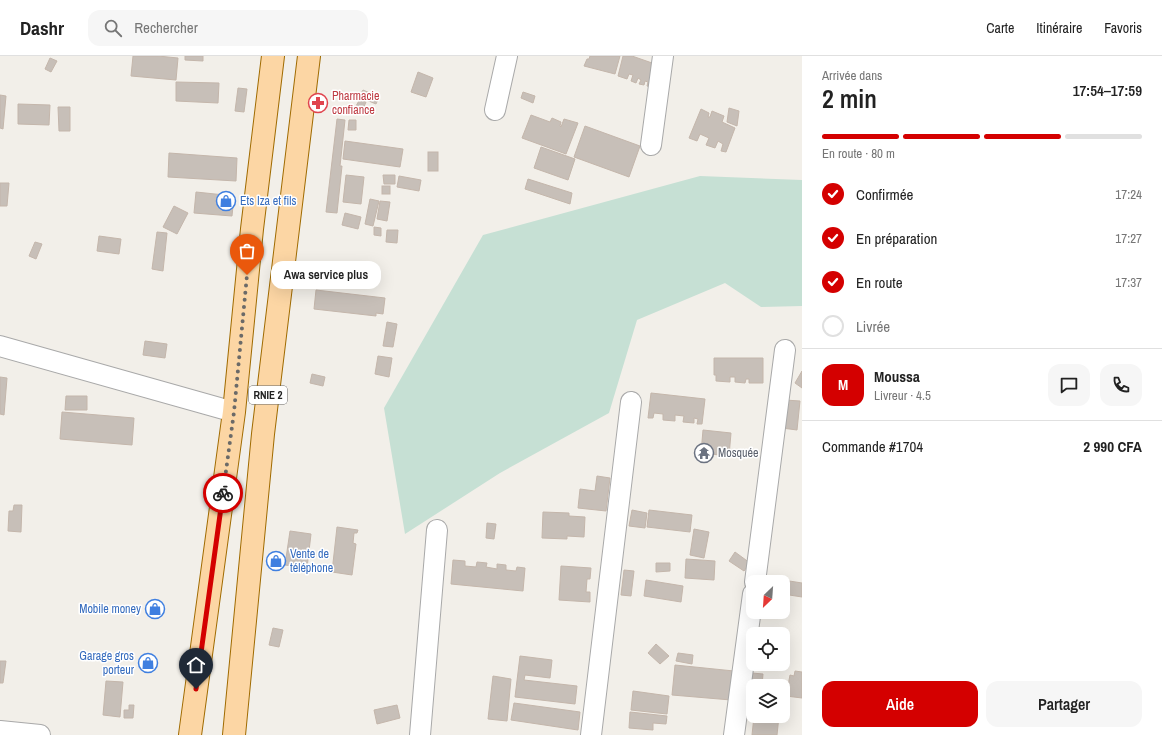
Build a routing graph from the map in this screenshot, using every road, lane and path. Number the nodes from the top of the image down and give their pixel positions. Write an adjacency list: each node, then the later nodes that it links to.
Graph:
1 (274, 56): 10 (main road, RNIE 2)
2 (309, 56): 17 (main road, RNIE 2)
3 (506, 56): 5 (street)
4 (663, 56): 6 (street)
5 (494, 110)
6 (651, 145)
7 (0, 346): 10 (street)
8 (785, 350): 12 (street)
9 (631, 402): 19 (street)
10 (234, 412): 16 (main road, RNIE 2)
11 (437, 530): 18 (street)
12 (756, 575)
13 (750, 619): 20 (street)
14 (0, 731): 15 (street)
15 (40, 735)
16 (190, 735)
17 (234, 735)
18 (420, 735)
19 (591, 735)
20 (734, 735)

